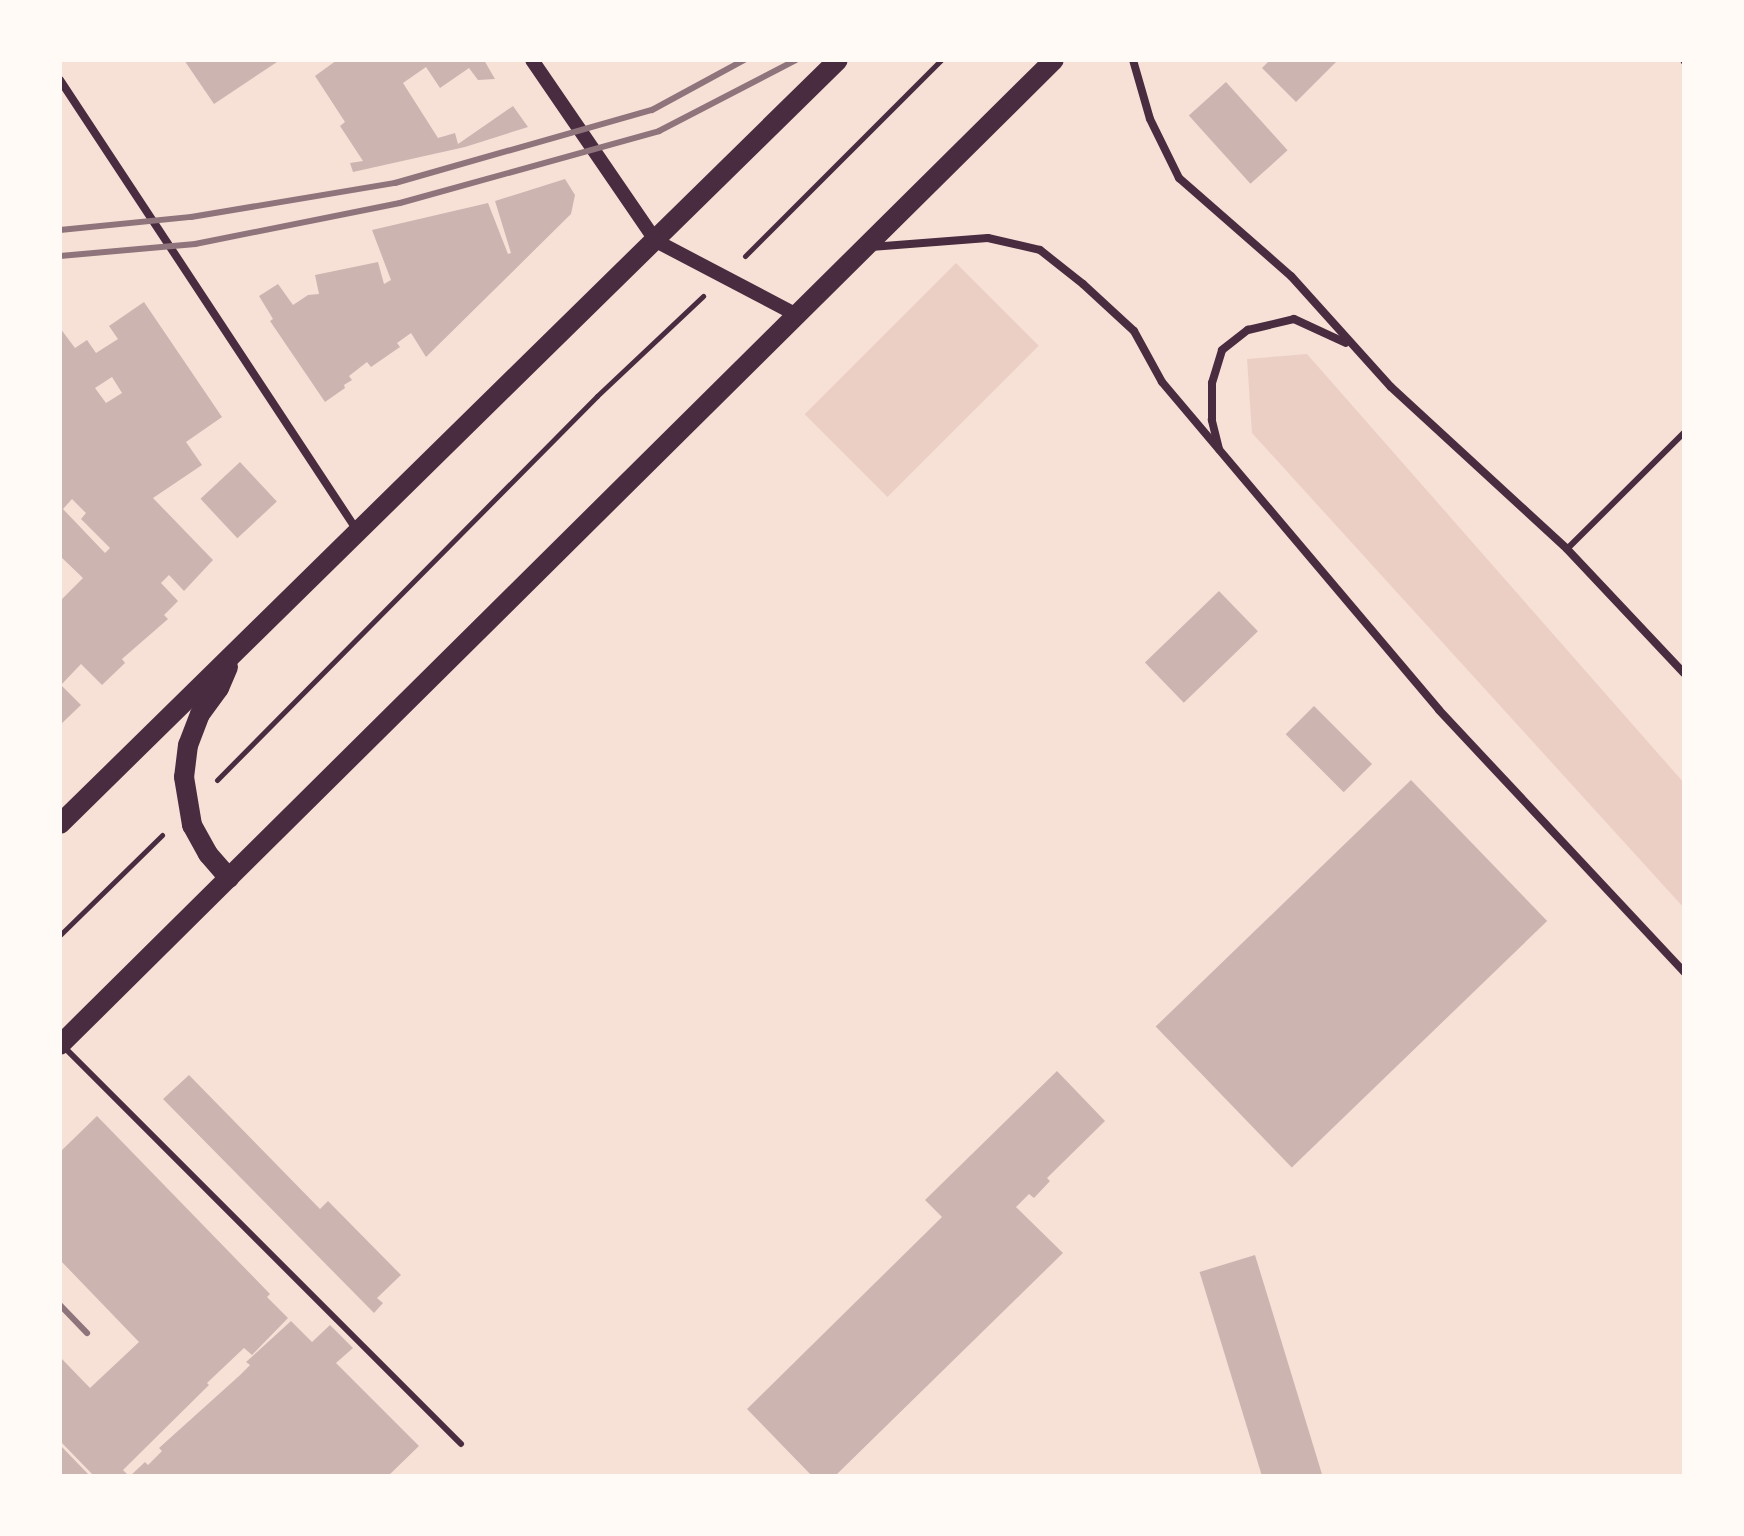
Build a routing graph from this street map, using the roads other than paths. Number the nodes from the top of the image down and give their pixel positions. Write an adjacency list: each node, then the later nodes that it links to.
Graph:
1 (532, 60): 6 (street)
2 (838, 60): 6 (main road)
3 (1054, 60): 7 (main road)
4 (1133, 60): 9 (street)
5 (60, 80): 12 (street)
6 (656, 241): 8 (street); 12 (main road)
7 (866, 247): 8 (main road); 11 (street)
8 (799, 316): 17 (main road)
9 (1351, 345): 11 (street); 13 (street)
10 (1684, 433): 13 (lane)
11 (1220, 452): 18 (street)
12 (359, 533): 14 (main road)
13 (1567, 549): 15 (street)
14 (233, 656): 16 (main road); 17 (main road)
15 (1684, 673)
16 (60, 824)
17 (229, 878): 19 (main road)
18 (1684, 972)
19 (61, 1044): 20 (lane)
20 (461, 1444)

